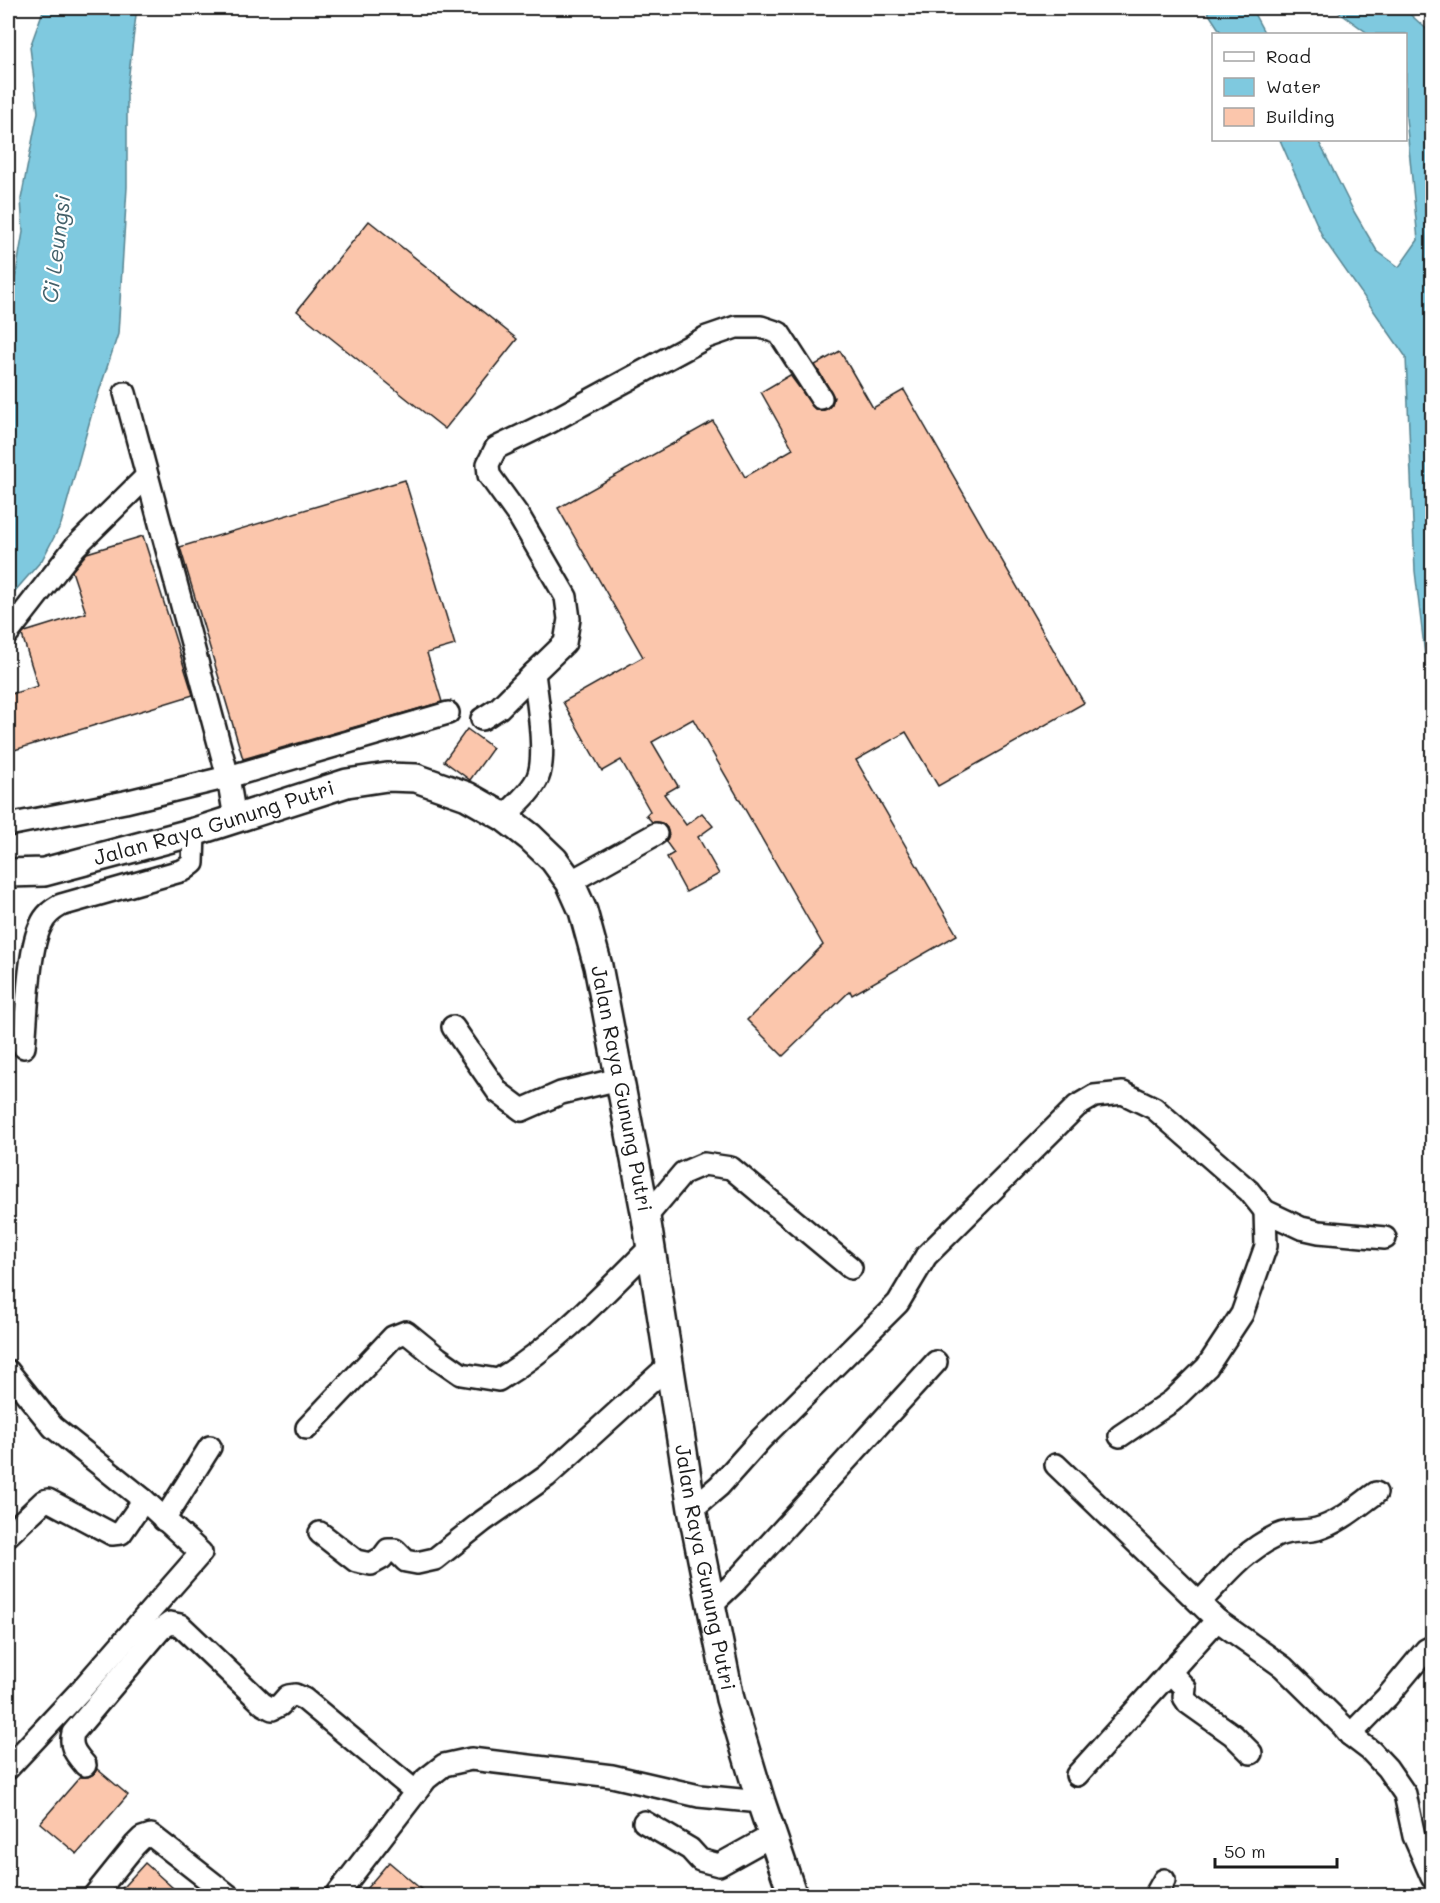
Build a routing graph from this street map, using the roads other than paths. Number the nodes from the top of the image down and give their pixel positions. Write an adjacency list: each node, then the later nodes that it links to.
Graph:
1 (124, 393): 3 (street)
2 (821, 398): 5 (street)
3 (147, 476): 4 (street); 8 (street)
4 (8, 633)
5 (534, 673): 7 (street); 9 (street)
6 (448, 713): 8 (street)
7 (482, 719)
8 (228, 777): 10 (street); 11 (street)
9 (504, 817): 10 (main road, Jalan Raya Gunung Putri); 15 (main road, Jalan Raya Gunung Putri)
10 (235, 818): 12 (main road, Jalan Raya Gunung Putri)
11 (8, 825)
12 (194, 832): 14 (main road, Jalan Raya Gunung Putri); 17 (street)
13 (656, 834): 15 (street)
14 (8, 873)
15 (570, 882): 18 (main road, Jalan Raya Gunung Putri)
16 (453, 1027): 18 (street)
17 (24, 1047)
18 (619, 1079): 20 (main road, Jalan Raya Gunung Putri)
19 (1265, 1211): 21 (street); 28 (street); 33 (street)
20 (646, 1217): 22 (main road, Jalan Raya Gunung Putri); 23 (street)
21 (1385, 1238)
22 (650, 1248): 25 (main road, Jalan Raya Gunung Putri); 27 (street)
23 (851, 1268)
24 (936, 1362): 38 (street)
25 (668, 1366): 33 (main road, Jalan Raya Gunung Putri); 35 (street)
26 (8, 1371): 32 (street)
27 (307, 1428)
28 (1120, 1436)
29 (210, 1448): 34 (street)
30 (1056, 1465): 37 (street)
31 (1376, 1493): 37 (street)
32 (144, 1500): 34 (street); 36 (street)
33 (693, 1509): 38 (main road, Jalan Raya Gunung Putri)
34 (164, 1520): 45 (street)
35 (320, 1533)
36 (8, 1535)
37 (1200, 1602): 39 (street)
38 (711, 1605): 48 (main road, Jalan Raya Gunung Putri)
39 (1217, 1620): 41 (street); 42 (street)
40 (1432, 1647): 42 (street)
41 (1170, 1672): 43 (street); 46 (street)
42 (1350, 1735): 51 (street)
43 (1251, 1753)
44 (85, 1765): 47 (street)
45 (8, 1768)
46 (1077, 1775)
47 (416, 1792): 48 (street); 54 (street)
48 (761, 1802): 50 (main road, Jalan Raya Gunung Putri)
49 (644, 1822): 50 (street)
50 (773, 1835): 55 (main road, Jalan Raya Gunung Putri)
51 (1432, 1877)
52 (94, 1896): 53 (street)
53 (229, 1896)
54 (336, 1896)
55 (794, 1896)

